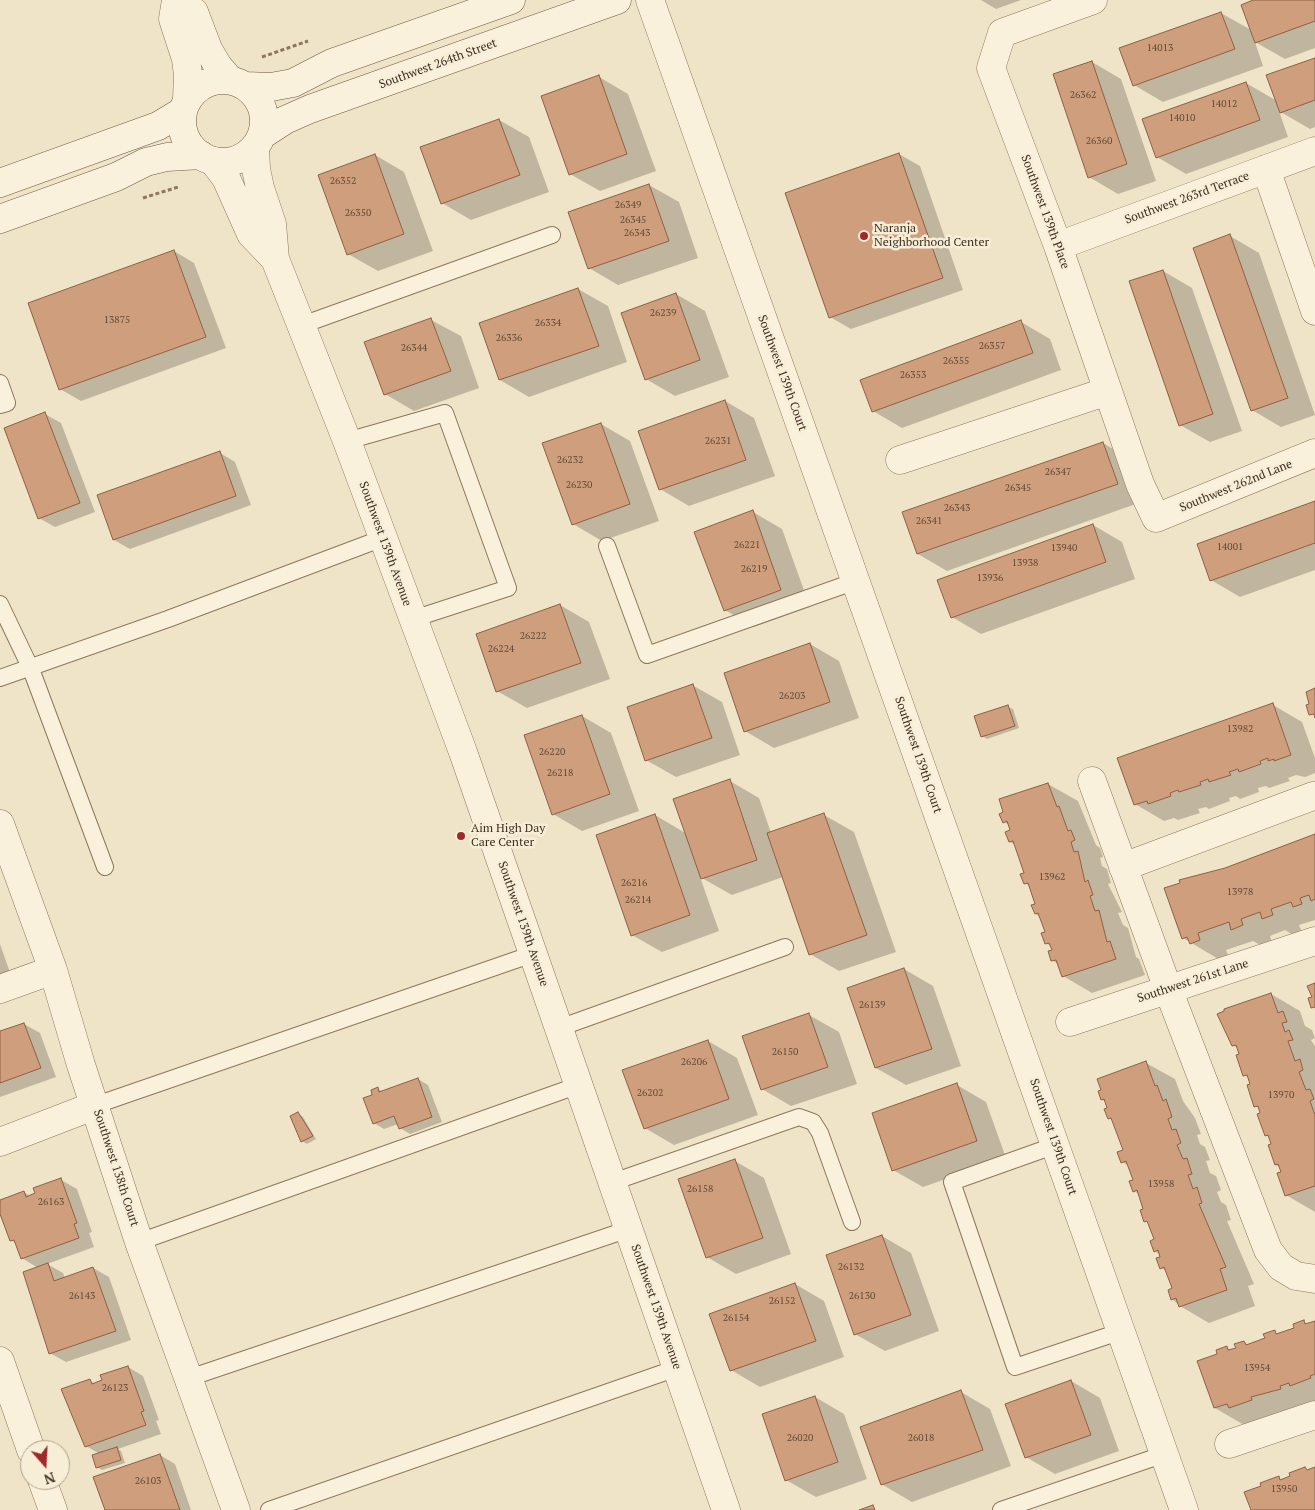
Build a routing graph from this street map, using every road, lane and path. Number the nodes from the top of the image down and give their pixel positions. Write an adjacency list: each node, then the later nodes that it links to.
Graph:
1 (176, 0): 10 (street)
2 (180, 0): 9 (street)
3 (511, 0): 9 (street)
4 (618, 0): 11 (street, Southwest 264th Street)
5 (650, 0): 33 (street, Southwest 139th Court)
6 (1093, 0): 20 (street, Southwest 139th Place)
7 (313, 39): 8 (path)
8 (255, 58)
9 (238, 83): 10 (street); 11 (street)
10 (185, 106): 13 (street); 15 (street)
11 (258, 141): 13 (street); 21 (street, Southwest 139th Avenue)
12 (1315, 151): 14 (street, Southwest 263rd Terrace)
13 (207, 158): 18 (street); 21 (street, Southwest 139th Avenue)
14 (1266, 169): 20 (street, Southwest 263rd Terrace); 22 (street)
15 (0, 183)
16 (186, 186): 17 (path)
17 (139, 199)
18 (0, 219)
19 (552, 235): 23 (lane)
20 (1058, 246): 25 (street, Southwest 139th Place)
21 (275, 259): 23 (street, Southwest 139th Avenue)
22 (1315, 311)
23 (302, 325): 27 (street, Southwest 139th Avenue)
24 (0, 383): 26 (lane)
25 (1108, 391): 29 (street); 30 (street, Southwest 139th Place)
26 (0, 405)
27 (347, 441): 31 (street, Southwest 139th Avenue); 35 (lane)
28 (1315, 453): 30 (street, Southwest 262nd Lane)
29 (900, 460)
30 (1156, 518)
31 (383, 538): 35 (street, Southwest 139th Avenue); 36 (lane)
32 (607, 546): 33 (lane)
33 (856, 581): 55 (street, Southwest 139th Court)
34 (0, 604): 36 (lane)
35 (413, 619): 46 (street, Southwest 139th Avenue)
36 (31, 669): 37 (lane); 42 (lane)
37 (0, 678)
38 (1092, 781): 43 (street)
39 (1313, 796): 43 (street)
40 (0, 824): 41 (street, Southwest 138th Court)
41 (8, 864): 47 (street, Southwest 138th Court)
42 (105, 867)
43 (1123, 867): 49 (street)
44 (1315, 941): 49 (street, Southwest 261st Lane)
45 (785, 947): 51 (lane)
46 (533, 954): 51 (street, Southwest 139th Avenue); 53 (lane)
47 (54, 970): 48 (street); 53 (street, Southwest 138th Court)
48 (0, 989)
49 (1168, 989): 50 (street, Southwest 261st Lane); 60 (street)
50 (1070, 1022)
51 (559, 1028): 52 (street, Southwest 139th Avenue)
52 (579, 1086): 56 (street, Southwest 139th Avenue); 59 (lane)
53 (96, 1105): 54 (street); 59 (street, Southwest 138th Court)
54 (0, 1142)
55 (1056, 1145): 61 (street, Southwest 139th Court); 61 (lane)
56 (613, 1182): 57 (lane); 58 (street, Southwest 139th Avenue)
57 (852, 1222)
58 (629, 1229): 63 (street, Southwest 139th Avenue); 64 (lane)
59 (139, 1242): 64 (street, Southwest 138th Court)
60 (1315, 1279)
61 (1122, 1331): 68 (street, Southwest 139th Court)
62 (0, 1361): 66 (street)
63 (677, 1368): 72 (lane); 73 (street, Southwest 139th Avenue)
64 (189, 1378): 71 (street, Southwest 138th Court)
65 (1315, 1415): 67 (street)
66 (28, 1440)
67 (1229, 1444)
68 (1165, 1454): 74 (lane); 75 (street, Southwest 139th Court)
69 (46, 1490): 70 (street)
70 (53, 1510)
71 (236, 1510)
72 (269, 1510)
73 (726, 1510)
74 (1001, 1510)
75 (1184, 1510)

